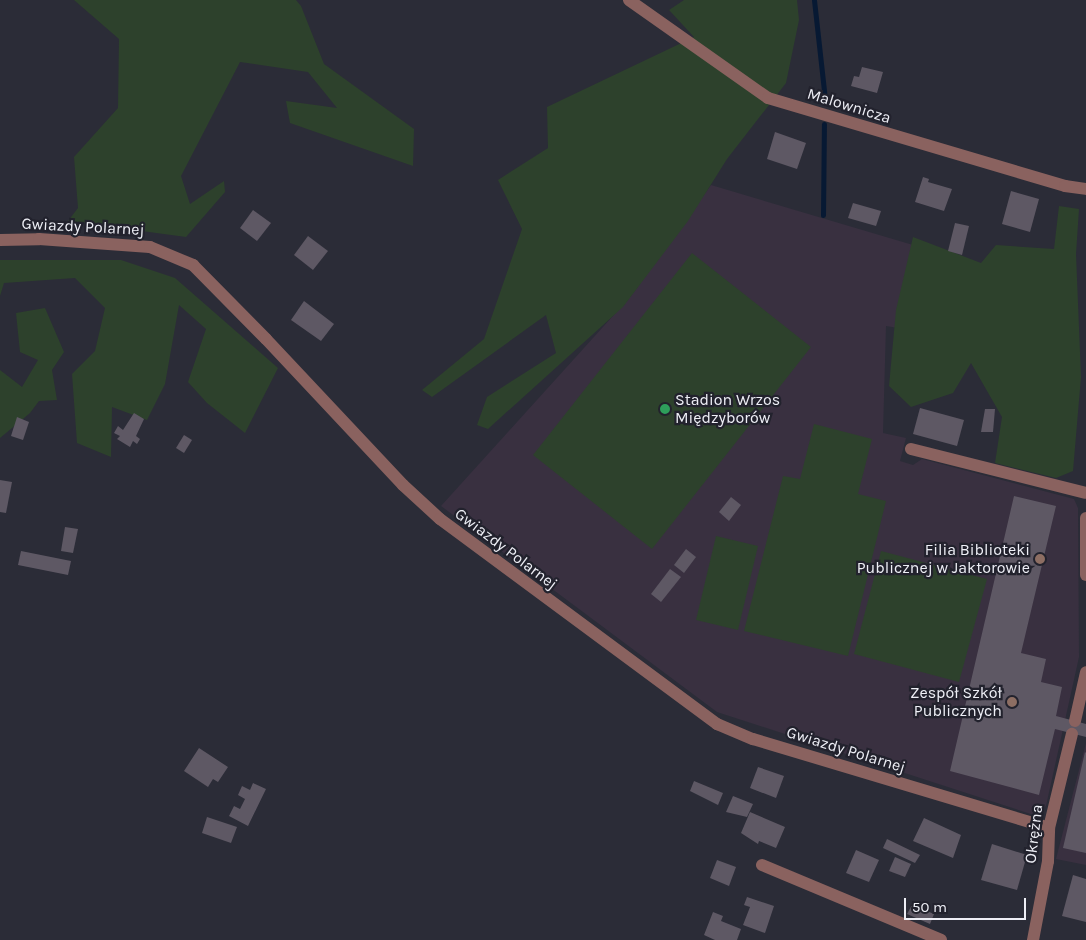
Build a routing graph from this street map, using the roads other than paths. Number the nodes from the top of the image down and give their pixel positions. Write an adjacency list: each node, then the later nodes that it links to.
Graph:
1 (629, 0): 2 (street, Malownicza)
2 (1086, 189)
3 (0, 240): 11 (street, Gwiazdy Polarnej)
4 (911, 449): 5 (street)
5 (1086, 493)
6 (1086, 518): 7 (street)
7 (1086, 575)
8 (1086, 672): 9 (street)
9 (1075, 721)
10 (1072, 734): 11 (street, Okrężna)
11 (1049, 828): 14 (street, Okrężna)
12 (762, 865): 13 (street)
13 (941, 940)
14 (1032, 940)

